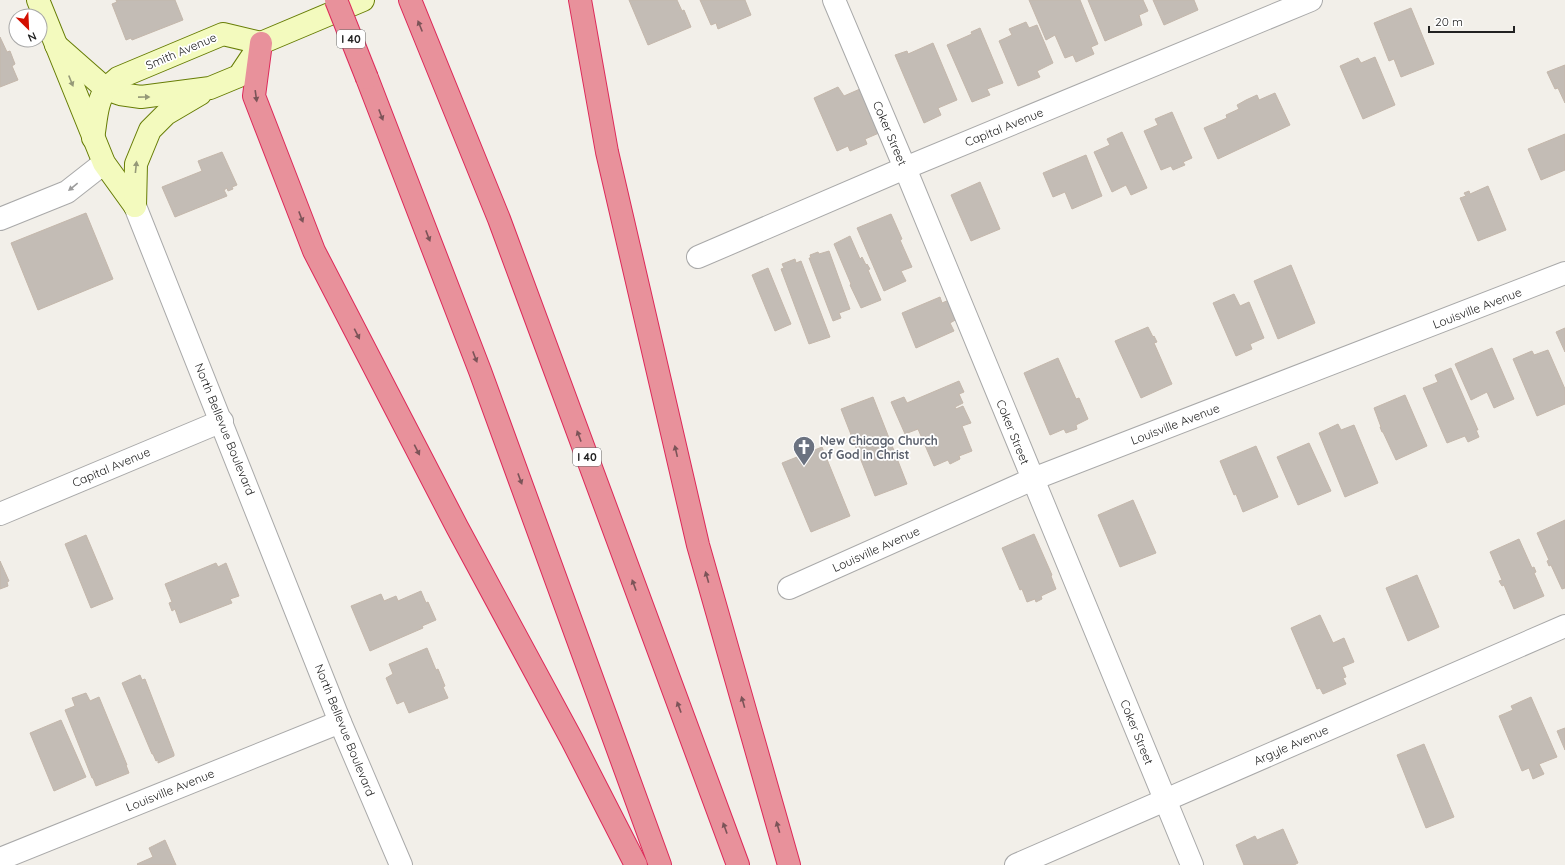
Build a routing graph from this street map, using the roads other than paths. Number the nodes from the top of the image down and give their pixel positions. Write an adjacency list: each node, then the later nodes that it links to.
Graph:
1 (38, 0): 9 (main road, North Bellevue Boulevard)
2 (336, 0): 29 (highway, I 40, one-way to 29, bridge)
3 (363, 0): 8 (main road)
4 (410, 0): 30 (highway, I 40, one-way to 4)
5 (580, 0): 31 (highway, one-way to 5)
6 (834, 0): 14 (street, Coker Street)
7 (1311, 0): 14 (street, Capital Avenue)
8 (261, 44): 10 (main road); 11 (main road, Smith Avenue); 28 (highway, one-way to 28)
9 (56, 45): 11 (main road); 12 (main road, North Bellevue Boulevard, one-way to 12)
10 (210, 88): 11 (main road, one-way to 10); 15 (main road, one-way to 10)
11 (106, 89): 12 (main road, Smith Avenue)
12 (93, 138): 13 (main road, North Bellevue Boulevard)
13 (104, 163): 15 (main road, North Bellevue Boulevard); 16 (street, one-way to 16)
14 (905, 168): 17 (street, Capital Avenue); 20 (street, Coker Street)
15 (135, 206): 19 (street, North Bellevue Boulevard)
16 (0, 219)
17 (698, 256)
18 (1565, 273): 20 (street, Louisville Avenue)
19 (222, 421): 21 (street, Capital Avenue); 24 (street, North Bellevue Boulevard)
20 (1033, 479): 22 (street, Louisville Avenue); 25 (street, Coker Street)
21 (0, 514)
22 (789, 588)
23 (1565, 626): 25 (street, Argyle Avenue)
24 (340, 722): 26 (street, Louisville Avenue); 27 (street, North Bellevue Boulevard)
25 (1165, 800): 32 (street, Argyle Avenue); 33 (street, Coker Street)
26 (0, 859)
27 (401, 865)
28 (636, 865)
29 (660, 865)
30 (738, 865)
31 (789, 865)
32 (1016, 865)
33 (1192, 865)

